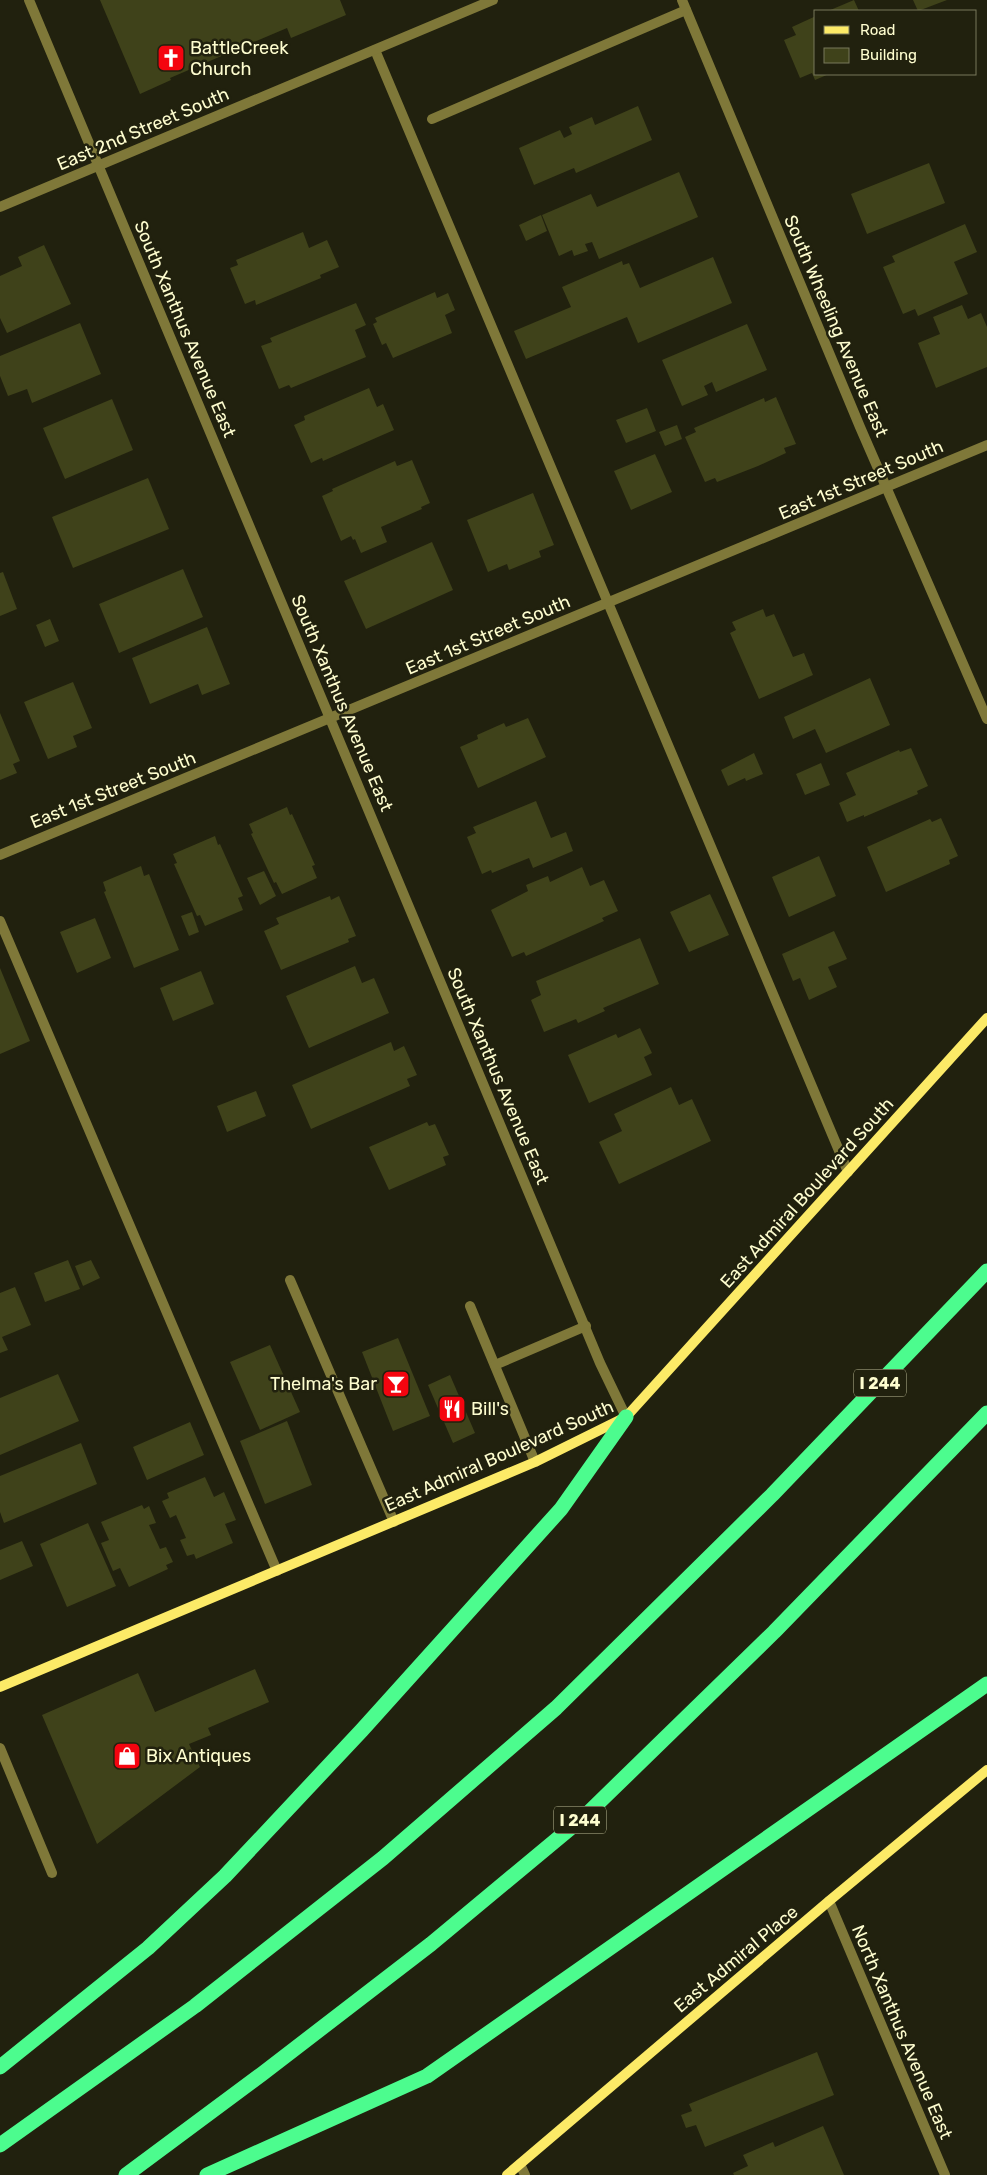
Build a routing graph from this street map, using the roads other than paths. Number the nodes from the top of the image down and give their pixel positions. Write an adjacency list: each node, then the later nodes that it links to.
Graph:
1 (29, 0): 6 (street, South Xanthus Avenue East)
2 (493, 0): 4 (street, East 2nd Street South)
3 (684, 5): 5 (street); 9 (street, South Wheeling Avenue East)
4 (375, 50): 6 (street, East 2nd Street South); 10 (street)
5 (432, 119)
6 (99, 165): 7 (street, East 2nd Street South); 11 (street, South Xanthus Avenue East)
7 (0, 207)
8 (987, 444): 9 (street, East 1st Street South)
9 (886, 488): 10 (street, East 1st Street South); 12 (street, South Wheeling Avenue East)
10 (608, 603): 11 (street, East 1st Street South); 16 (street)
11 (331, 719): 13 (street, East 1st Street South); 20 (street, South Xanthus Avenue East)
12 (987, 719)
13 (0, 855)
14 (0, 921): 26 (street)
15 (987, 1018): 16 (main road, East Admiral Boulevard South)
16 (848, 1172): 23 (main road, East Admiral Boulevard South)
17 (987, 1271): 34 (highway, I 244)
18 (290, 1280): 25 (street)
19 (470, 1306): 21 (street)
20 (586, 1326): 21 (street); 23 (street, South Xanthus Avenue East)
21 (495, 1365): 24 (street)
22 (987, 1413): 36 (highway, I 244)
23 (626, 1417): 24 (main road, East Admiral Boulevard South); 33 (highway)
24 (535, 1462): 25 (main road, East Admiral Boulevard South)
25 (394, 1522): 26 (main road, East Admiral Boulevard South)
26 (277, 1571): 28 (main road, East Admiral Boulevard South)
27 (987, 1684): 37 (highway)
28 (0, 1687)
29 (0, 1748): 31 (street)
30 (987, 1770): 32 (main road, East Admiral Place)
31 (52, 1872)
32 (829, 1901): 35 (main road, East Admiral Place); 40 (street, North Xanthus Avenue East)
33 (0, 2067)
34 (0, 2145)
35 (520, 2164): 38 (main road, East Admiral Place); 39 (street)
36 (126, 2175)
37 (207, 2175)
38 (507, 2175)
39 (525, 2175)
40 (945, 2175)

